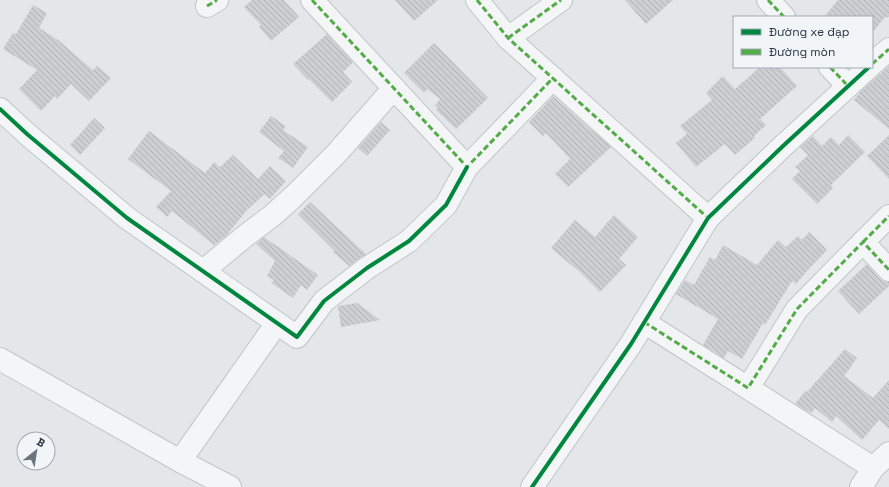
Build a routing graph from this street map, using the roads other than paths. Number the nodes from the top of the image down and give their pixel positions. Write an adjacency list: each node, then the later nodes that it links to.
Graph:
1 (312, 0): 13 (street)
2 (476, 0): 6 (street)
3 (561, 0): 6 (street)
4 (768, 0): 5 (street)
5 (783, 16)
6 (508, 38): 11 (street)
7 (889, 49): 8 (street)
8 (873, 63)
9 (831, 68): 12 (street)
10 (868, 68): 12 (street)
11 (553, 78): 15 (street); 17 (street)
12 (848, 86): 17 (street)
13 (394, 88): 15 (street); 20 (street)
14 (0, 109): 20 (street)
15 (467, 168): 22 (street)
16 (889, 216): 18 (street)
17 (708, 218): 21 (street)
18 (863, 242): 19 (street); 24 (street)
19 (889, 270)
20 (203, 271): 22 (street)
21 (644, 322): 24 (street); 28 (street)
22 (277, 324): 26 (street)
23 (0, 359): 26 (street)
24 (748, 388): 25 (street)
25 (881, 460): 29 (street)
26 (180, 461): 27 (street)
27 (230, 487)
28 (532, 487)
29 (861, 487)

